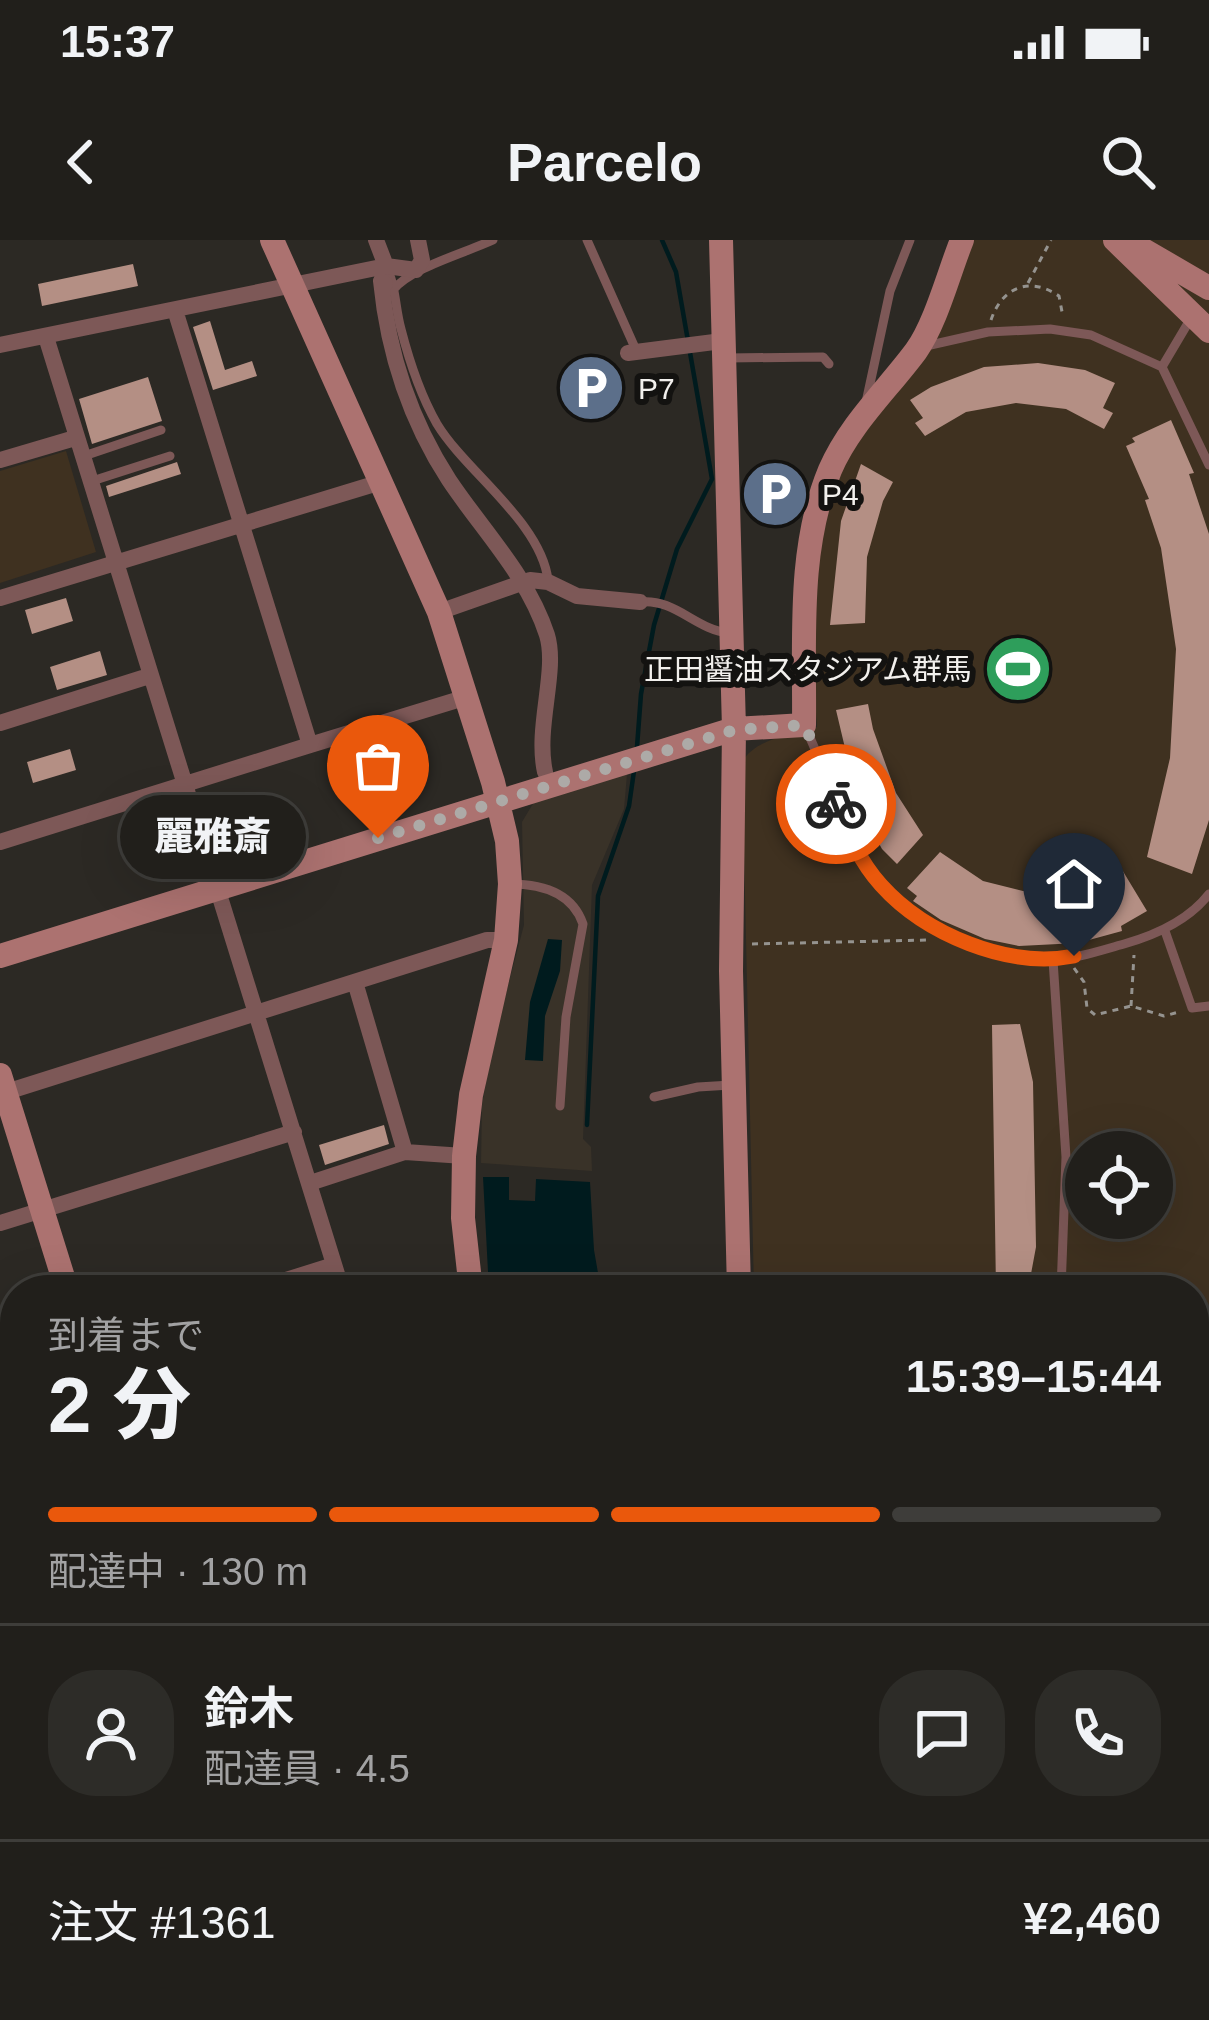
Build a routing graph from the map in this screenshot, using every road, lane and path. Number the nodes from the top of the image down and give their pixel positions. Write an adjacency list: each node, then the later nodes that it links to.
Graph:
1 (272, 240): 13 (street)
2 (376, 240): 12 (street)
3 (418, 240): 11 (street)
4 (493, 240): 11 (lane)
5 (587, 240): 24 (lane)
6 (721, 240): 23 (street)
7 (910, 240): 27 (lane)
8 (962, 240): 22 (street)
9 (1051, 240): 14 (path)
10 (1118, 241): 15 (street); 17 (street)
11 (416, 270): 12 (street)
12 (388, 280): 13 (street); 40 (street); 41 (lane)
13 (292, 284): 16 (street); 37 (street)
14 (1028, 285): 18 (path); 19 (path)
15 (1209, 288)
16 (175, 310): 20 (street); 38 (street)
17 (1205, 322): 26 (lane)
18 (1063, 331): 19 (lane); 26 (lane)
19 (988, 332): 22 (lane)
20 (46, 337): 21 (street); 31 (street)
21 (0, 345)
22 (919, 347): 27 (street)
23 (722, 350): 24 (street); 25 (lane); 45 (street)
24 (632, 353)
25 (829, 364)
26 (1162, 367): 30 (lane)
27 (866, 410): 49 (street)
28 (1209, 429): 30 (lane)
29 (161, 430): 33 (lane)
30 (1194, 433): 35 (lane)
31 (75, 438): 33 (street); 34 (street)
32 (170, 457): 36 (lane)
33 (81, 458): 36 (street)
34 (0, 460)
35 (1209, 465)
36 (89, 482): 39 (street)
37 (381, 482): 38 (street); 44 (street)
38 (241, 525): 39 (street); 51 (street)
39 (114, 563): 42 (street); 46 (street)
40 (523, 581): 41 (street); 44 (street); 52 (street)
41 (548, 582): 43 (street)
42 (0, 598)
43 (654, 602): 45 (lane)
44 (440, 612): 47 (street)
45 (731, 633): 50 (street)
46 (149, 676): 48 (street); 53 (street)
47 (466, 697): 51 (street); 54 (street)
48 (0, 723)
49 (804, 725): 50 (street); 59 (lane)
50 (734, 730): 54 (street); 71 (street)
51 (310, 745): 53 (street)
52 (545, 772)
53 (184, 784): 55 (street); 57 (street)
54 (499, 800): 56 (street); 57 (street)
55 (0, 842)
56 (510, 884): 61 (street); 74 (lane)
57 (217, 887): 64 (street); 70 (street)
58 (1209, 894): 60 (lane)
59 (944, 930): 63 (path); 65 (lane)
60 (1165, 931): 62 (lane); 69 (lane)
61 (506, 940): 66 (street); 77 (street)
62 (1134, 941): 65 (lane); 67 (path)
63 (748, 944)
64 (0, 956)
65 (1058, 959): 67 (path); 87 (lane)
66 (355, 982): 70 (street); 76 (street)
67 (1131, 1006): 69 (path)
68 (1209, 1006): 69 (lane)
69 (1192, 1008)
70 (256, 1013): 72 (street); 75 (street)
71 (736, 1085): 73 (lane); 86 (street)
72 (2, 1087): 79 (street)
73 (654, 1096)
74 (560, 1106)
75 (294, 1132): 78 (street); 79 (street)
76 (405, 1152): 77 (street); 78 (street)
77 (464, 1156): 85 (street)
78 (310, 1183): 81 (street)
79 (43, 1210): 80 (street); 82 (street)
80 (0, 1223)
81 (334, 1265): 83 (street); 84 (street)
82 (63, 1275)
83 (302, 1275)
84 (337, 1275)
85 (469, 1275)
86 (739, 1275)
87 (1062, 1275)

